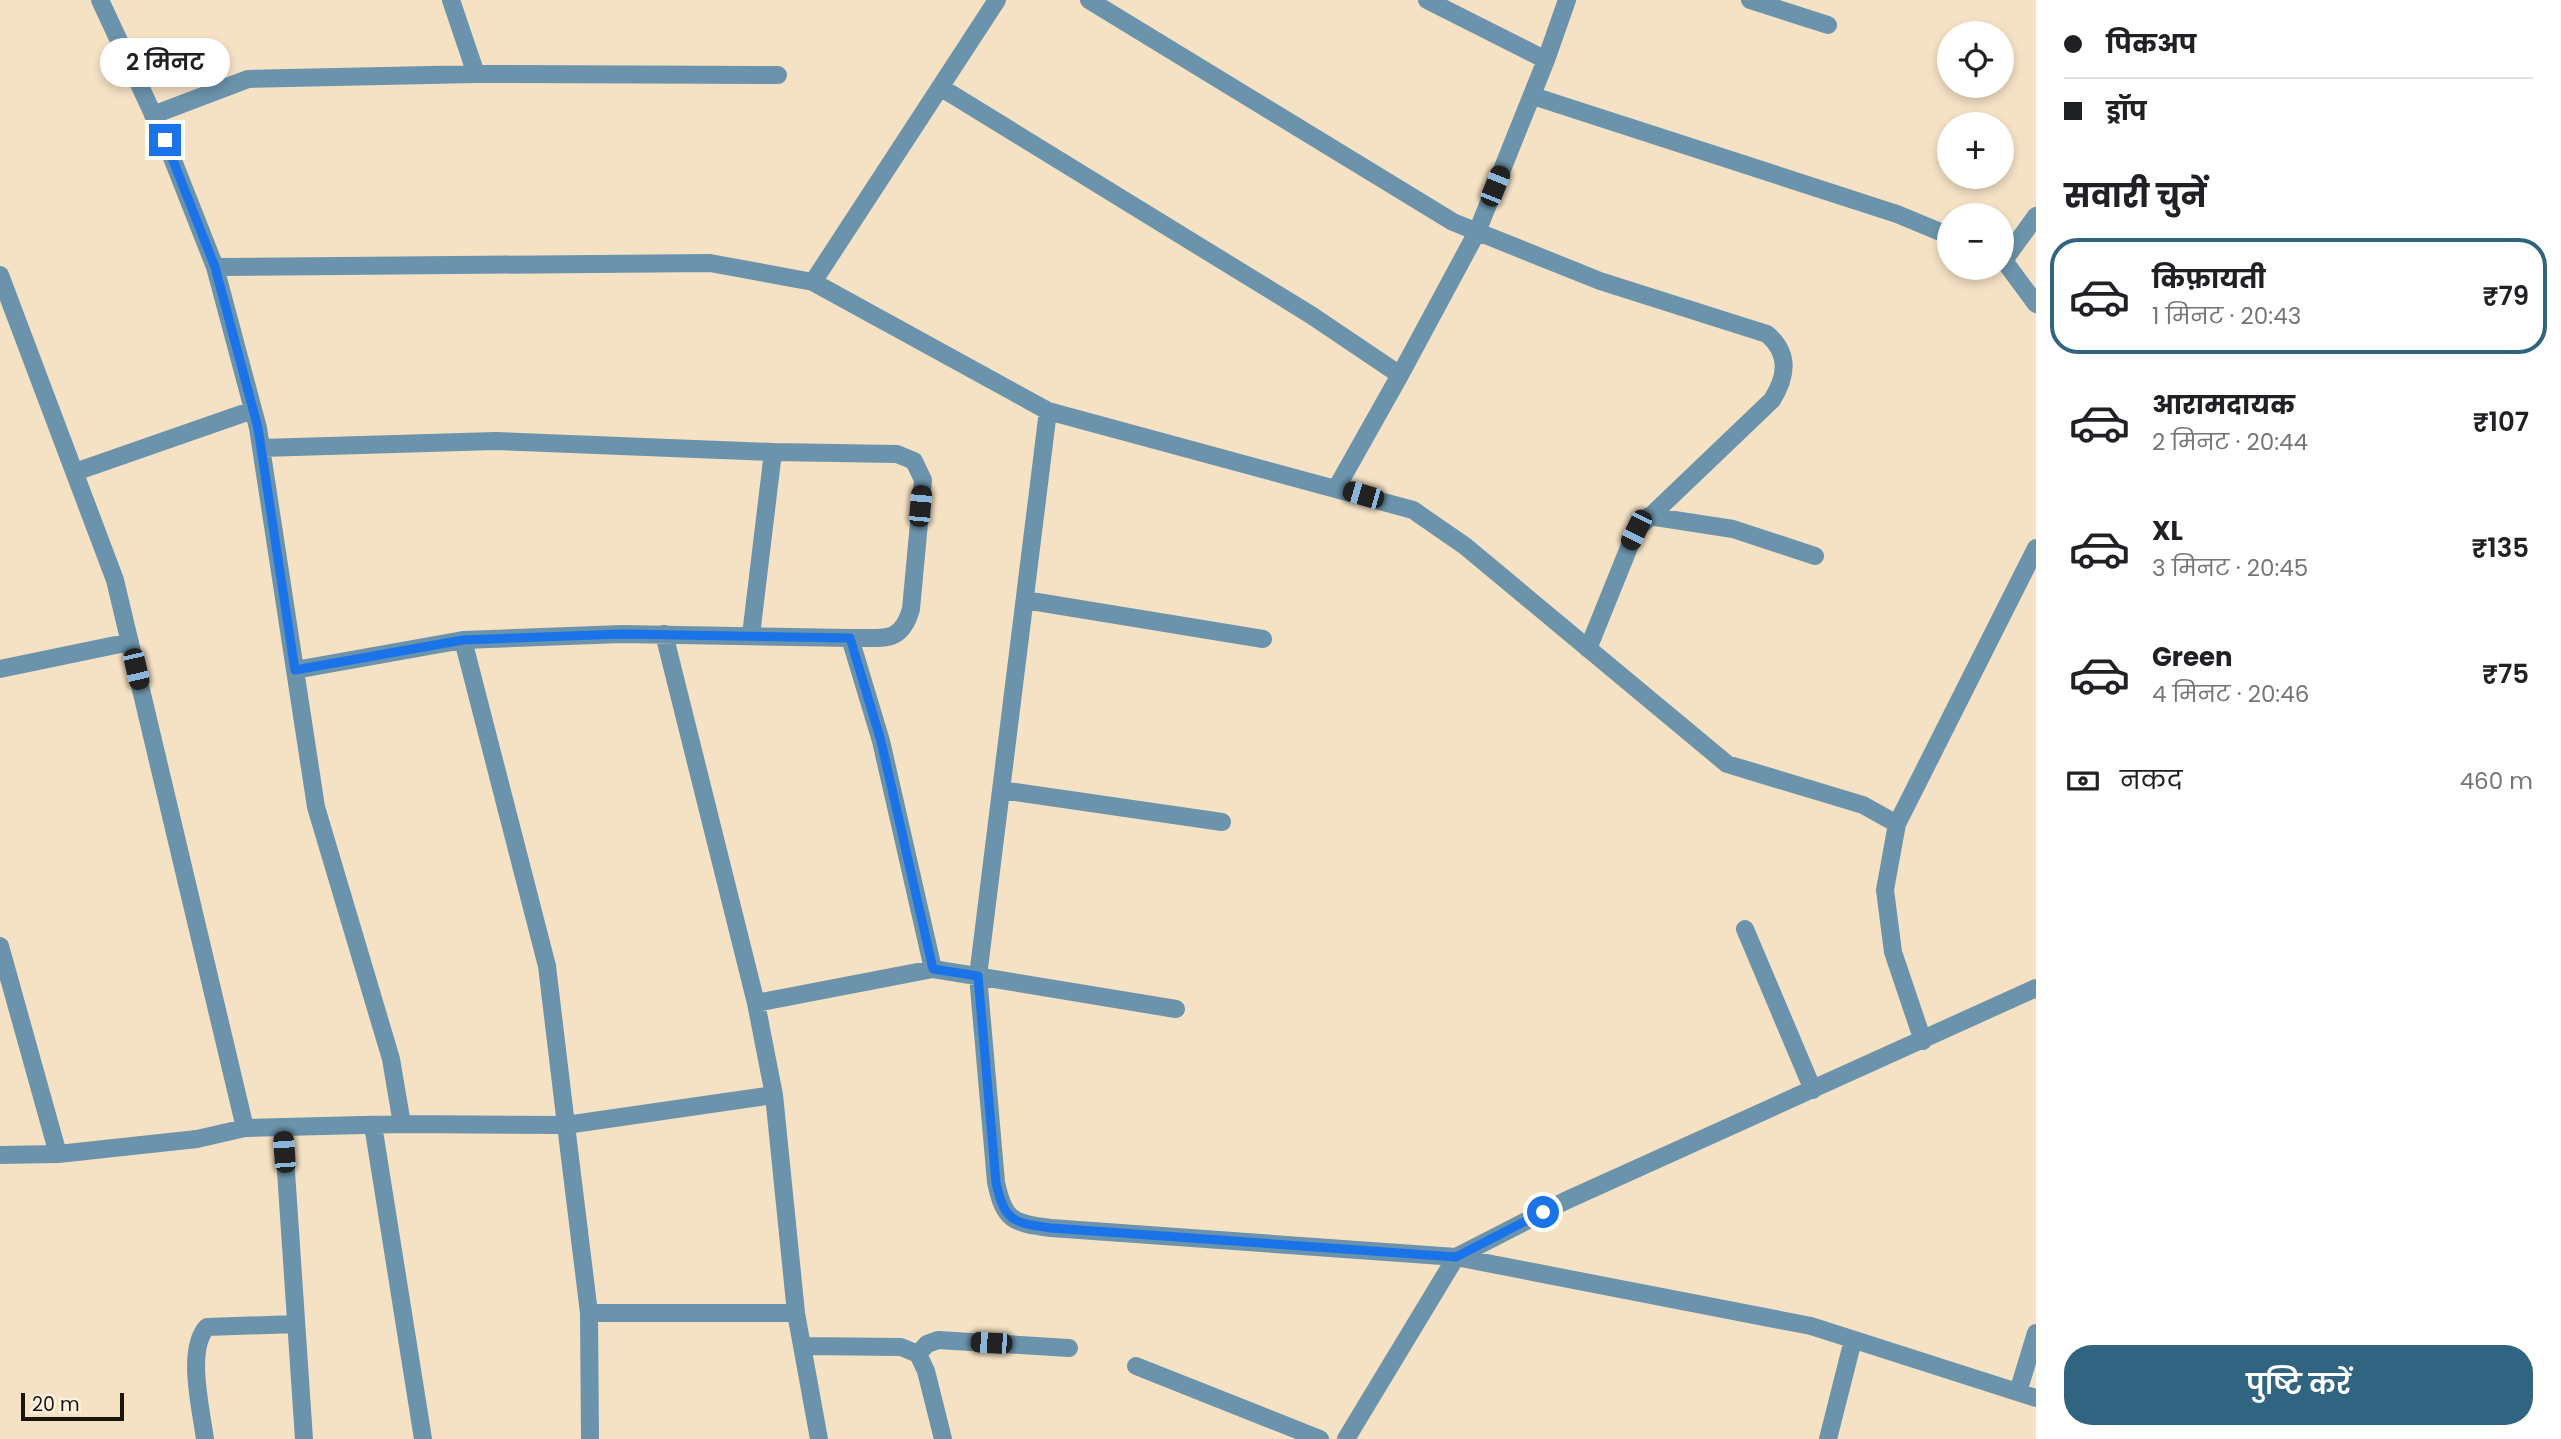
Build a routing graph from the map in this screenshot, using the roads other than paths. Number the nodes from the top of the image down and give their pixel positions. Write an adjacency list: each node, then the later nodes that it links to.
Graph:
1 (100, 0): 14 (street)
2 (451, 0): 10 (street)
3 (997, 0): 12 (street)
4 (1089, 0): 17 (street)
5 (1427, 0): 9 (street)
6 (1567, 0): 9 (street)
7 (1750, 0): 8 (street)
8 (1828, 25)
9 (1546, 60): 13 (street)
10 (475, 74): 11 (street); 14 (street)
11 (778, 75)
12 (940, 87): 22 (street); 24 (street)
13 (1533, 96): 16 (street); 17 (street)
14 (153, 116): 19 (street)
15 (2036, 216): 18 (street)
16 (1937, 231)
17 (1477, 232): 24 (street); 31 (street)
18 (2014, 245)
19 (215, 267): 22 (street); 25 (street)
20 (2014, 274): 23 (street)
21 (0, 275): 29 (street)
22 (813, 282): 26 (street)
23 (2036, 304)
24 (1400, 375): 30 (street)
25 (254, 410): 27 (street); 29 (street)
26 (1048, 411): 30 (street); 34 (street)
27 (261, 448): 28 (street); 43 (street)
28 (773, 452): 36 (street); 37 (street)
29 (75, 472): 40 (street)
30 (1337, 487): 41 (street)
31 (1649, 516): 33 (street); 41 (street)
32 (2036, 548): 46 (street)
33 (1815, 556)
34 (1025, 600): 38 (street); 44 (street)
35 (664, 634): 36 (street); 39 (street); 52 (street)
36 (751, 635): 37 (street)
37 (850, 638): 49 (street)
38 (1263, 639)
39 (463, 640): 43 (street); 59 (street)
40 (130, 642): 42 (street); 61 (street)
41 (1588, 649): 46 (street)
42 (0, 669)
43 (295, 670): 57 (street)
44 (1001, 790): 45 (street); 50 (street)
45 (1222, 822)
46 (1897, 824): 54 (street)
47 (1745, 929): 55 (street)
48 (0, 946): 62 (street)
49 (933, 969): 50 (street); 52 (street)
50 (978, 976): 53 (street); 64 (street)
51 (2036, 988): 54 (street)
52 (755, 1003): 56 (street)
53 (1176, 1009)
54 (1923, 1041): 55 (street)
55 (1814, 1090): 64 (street)
56 (774, 1095): 59 (street); 66 (street)
57 (402, 1124): 58 (street); 59 (street)
58 (373, 1125): 60 (street); 78 (street)
59 (566, 1125): 65 (street)
60 (283, 1127): 61 (street); 67 (street)
61 (245, 1128): 62 (street)
62 (58, 1154): 63 (street)
63 (0, 1155)
64 (1456, 1257): 69 (street); 83 (street)
65 (589, 1313): 66 (street); 79 (street)
66 (796, 1313): 70 (street)
67 (296, 1324): 76 (street); 77 (street)
68 (2036, 1333): 74 (street)
69 (1853, 1340): 74 (street); 84 (street)
70 (802, 1346): 72 (street); 80 (street)
71 (1069, 1348): 72 (street)
72 (918, 1354): 81 (street)
73 (1136, 1366): 82 (street)
74 (2018, 1392): 75 (street)
75 (2036, 1398)
76 (205, 1439)
77 (304, 1439)
78 (423, 1439)
79 (590, 1439)
80 (819, 1439)
81 (943, 1439)
82 (1320, 1439)
83 (1346, 1439)
84 (1828, 1439)

